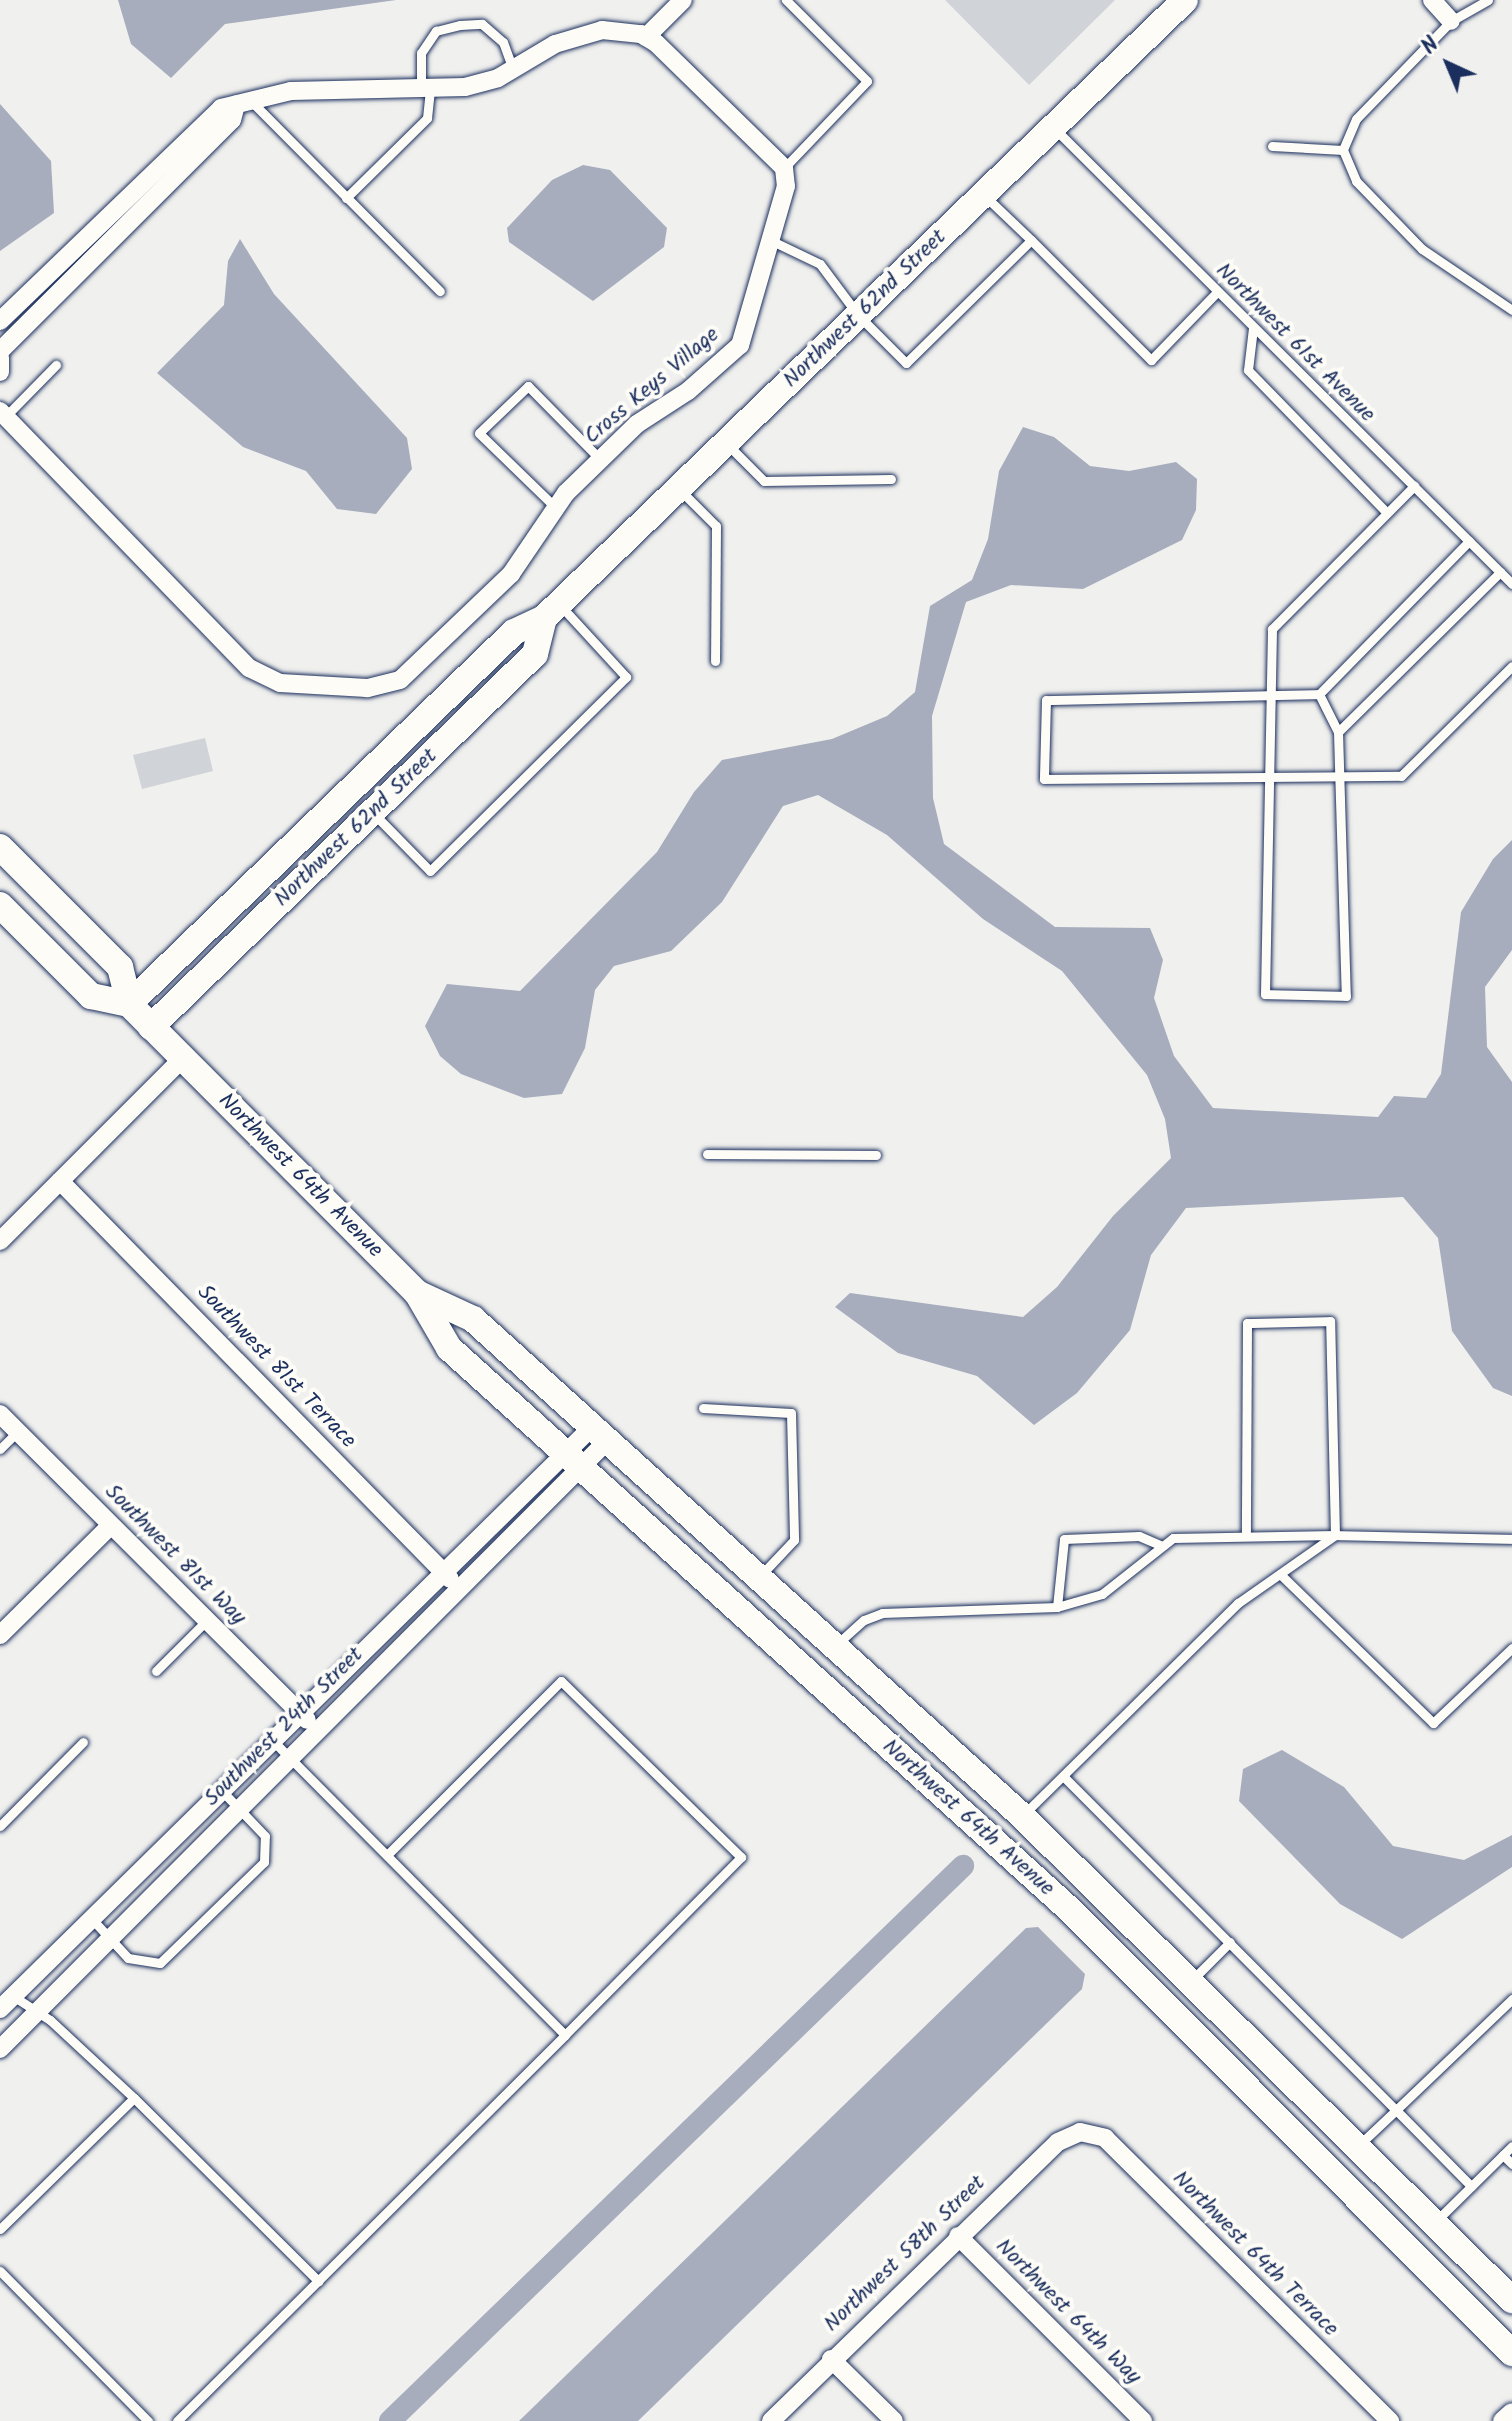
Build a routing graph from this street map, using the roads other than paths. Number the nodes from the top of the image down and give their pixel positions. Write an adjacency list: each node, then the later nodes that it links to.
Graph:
1 (683, 0): 7 (street)
2 (786, 0): 14 (lane)
3 (1185, 0): 11 (street, Northwest 62nd Street)
4 (1432, 0): 6 (street)
5 (1488, 0): 6 (lane)
6 (1451, 21): 13 (lane)
7 (646, 37): 8 (street); 14 (street)
8 (513, 69): 9 (street); 9 (lane)
9 (425, 88): 10 (street); 16 (lane)
10 (243, 103): 16 (lane); 23 (street); 25 (street)
11 (1053, 128): 15 (street, Northwest 62nd Street); 20 (lane, Northwest 61st Avenue)
12 (1272, 146): 13 (lane)
13 (1343, 150): 21 (lane)
14 (784, 168): 17 (street, Cross Keys Village)
15 (983, 194): 18 (lane); 22 (street, Northwest 62nd Street)
16 (346, 198): 19 (lane)
17 (770, 240): 22 (lane); 31 (street, Cross Keys Village)
18 (1031, 240): 20 (lane); 22 (lane)
19 (440, 291)
20 (1217, 292): 24 (lane, Northwest 61st Avenue)
21 (1512, 310)
22 (858, 315): 30 (street, Northwest 62nd Street)
23 (0, 321)
24 (1253, 328): 33 (lane, Northwest 61st Avenue); 36 (lane)
25 (0, 351)
26 (0, 358): 28 (street)
27 (56, 365): 29 (lane)
28 (0, 372)
29 (2, 417): 35 (street, Cross Keys Village)
30 (726, 443): 32 (lane); 34 (street, Northwest 62nd Street)
31 (601, 460): 35 (street, Cross Keys Village); 35 (lane)
32 (891, 479)
33 (1414, 486): 36 (lane); 37 (lane, Northwest 61st Avenue)
34 (679, 488): 40 (street, Northwest 62nd Street); 41 (lane)
35 (556, 508)
36 (1385, 511): 44 (lane)
37 (1469, 541): 38 (lane, Northwest 61st Avenue); 43 (lane)
38 (1500, 572): 39 (lane, Northwest 61st Avenue); 45 (lane)
39 (1512, 584)
40 (551, 611): 48 (street, Northwest 62nd Street); 49 (street, Northwest 62nd Street); 49 (lane)
41 (715, 661)
42 (1512, 666): 46 (lane)
43 (1319, 694): 44 (lane); 45 (lane)
44 (1271, 695): 47 (lane); 47 (lane)
45 (1338, 732): 46 (lane)
46 (1343, 774): 47 (lane); 47 (lane)
47 (1269, 778)
48 (327, 812): 51 (street); 53 (street, Northwest 62nd Street)
49 (372, 813): 51 (street, Northwest 62nd Street)
50 (0, 847): 53 (street)
51 (328, 855): 54 (street, Northwest 62nd Street)
52 (0, 905): 53 (street)
53 (129, 1004): 54 (street, Northwest 64th Avenue)
54 (151, 1027): 55 (street, Northwest 64th Avenue)
55 (182, 1059): 58 (street); 60 (street, Northwest 64th Avenue)
56 (707, 1154): 57 (lane)
57 (876, 1155)
58 (60, 1181): 59 (street); 72 (street, Southwest 81st Terrace)
59 (0, 1241)
60 (417, 1293): 64 (street, Northwest 64th Avenue); 66 (street, Northwest 64th Avenue)
61 (703, 1408): 74 (lane)
62 (0, 1414): 63 (street, Southwest 81st Way)
63 (17, 1432): 65 (lane); 67 (street, Southwest 81st Way)
64 (598, 1435): 66 (street, Southwest 24th Street); 74 (street, Northwest 64th Avenue)
65 (0, 1449)
66 (571, 1461): 72 (street, Southwest 24th Street); 75 (street, Southwest 24th Street); 81 (street, Northwest 64th Avenue)
67 (111, 1525): 77 (street, Southwest 81st Way); 78 (street)
68 (1335, 1535): 69 (lane); 69 (lane); 70 (lane); 73 (lane)
69 (1246, 1536): 71 (lane)
70 (1512, 1539)
71 (1162, 1546): 76 (lane); 76 (lane)
72 (441, 1570): 75 (street, Southwest 81st Terrace); 83 (street, Southwest 24th Street)
73 (1280, 1574): 80 (lane); 88 (lane)
74 (759, 1578): 79 (street, Northwest 64th Avenue)
75 (459, 1587): 84 (street, Southwest 24th Street)
76 (1057, 1607): 79 (lane)
77 (206, 1621): 82 (lane); 83 (street, Southwest 81st Way)
78 (0, 1635)
79 (834, 1646): 81 (street); 91 (street, Northwest 64th Avenue)
80 (1512, 1648)
81 (793, 1660): 93 (street, Northwest 64th Avenue)
82 (156, 1671)
83 (298, 1712): 84 (street, Southwest 81st Way); 85 (street, Southwest 24th Street)
84 (316, 1728): 87 (street, Southwest 24th Street)
85 (271, 1738): 87 (lane); 89 (street, Southwest 24th Street)
86 (83, 1742): 92 (lane)
87 (288, 1757): 90 (street, Southwest 24th Street); 94 (lane)
88 (1063, 1776): 91 (lane); 97 (lane)
89 (219, 1788): 90 (lane); 95 (street, Southwest 24th Street)
90 (237, 1807): 96 (street, Southwest 24th Street); 96 (lane)
91 (1022, 1816): 93 (street); 98 (street, Northwest 64th Avenue)
92 (0, 1826)
93 (996, 1843): 111 (street, Northwest 64th Avenue)
94 (387, 1855): 102 (lane); 102 (lane)
95 (91, 1918): 96 (lane); 99 (street, Southwest 24th Street)
96 (109, 1937): 101 (street, Southwest 24th Street)
97 (1230, 1942): 98 (lane); 105 (lane)
98 (1191, 1981): 108 (street, Northwest 64th Avenue)
99 (4, 1996): 101 (lane)
100 (1512, 1999): 105 (lane)
101 (38, 2011): 103 (street, Southwest 24th Street); 104 (lane)
102 (565, 2035): 117 (lane)
103 (0, 2049)
104 (134, 2098): 114 (lane); 117 (lane)
105 (1396, 2110): 108 (lane); 112 (lane)
106 (1080, 2132): 115 (street, Northwest 58th Street); 127 (street, Northwest 64th Terrace)
107 (1512, 2146): 109 (lane)
108 (1358, 2147): 111 (street); 113 (street, Northwest 64th Avenue)
109 (1503, 2155): 110 (lane); 112 (lane)
110 (1512, 2164)
111 (1332, 2173): 119 (street, Northwest 64th Avenue)
112 (1471, 2186): 113 (lane)
113 (1434, 2223): 118 (street, Northwest 64th Avenue)
114 (0, 2229)
115 (958, 2236): 120 (street, Northwest 58th Street); 126 (street, Northwest 64th Way)
116 (0, 2271): 122 (lane)
117 (318, 2281): 123 (lane)
118 (1512, 2300)
119 (1512, 2353)
120 (831, 2359): 124 (street, Northwest 58th Street); 125 (street)
121 (1512, 2412): 128 (street)
122 (148, 2421)
123 (177, 2421)
124 (771, 2421)
125 (894, 2421)
126 (1143, 2421)
127 (1390, 2421)
128 (1502, 2421)

